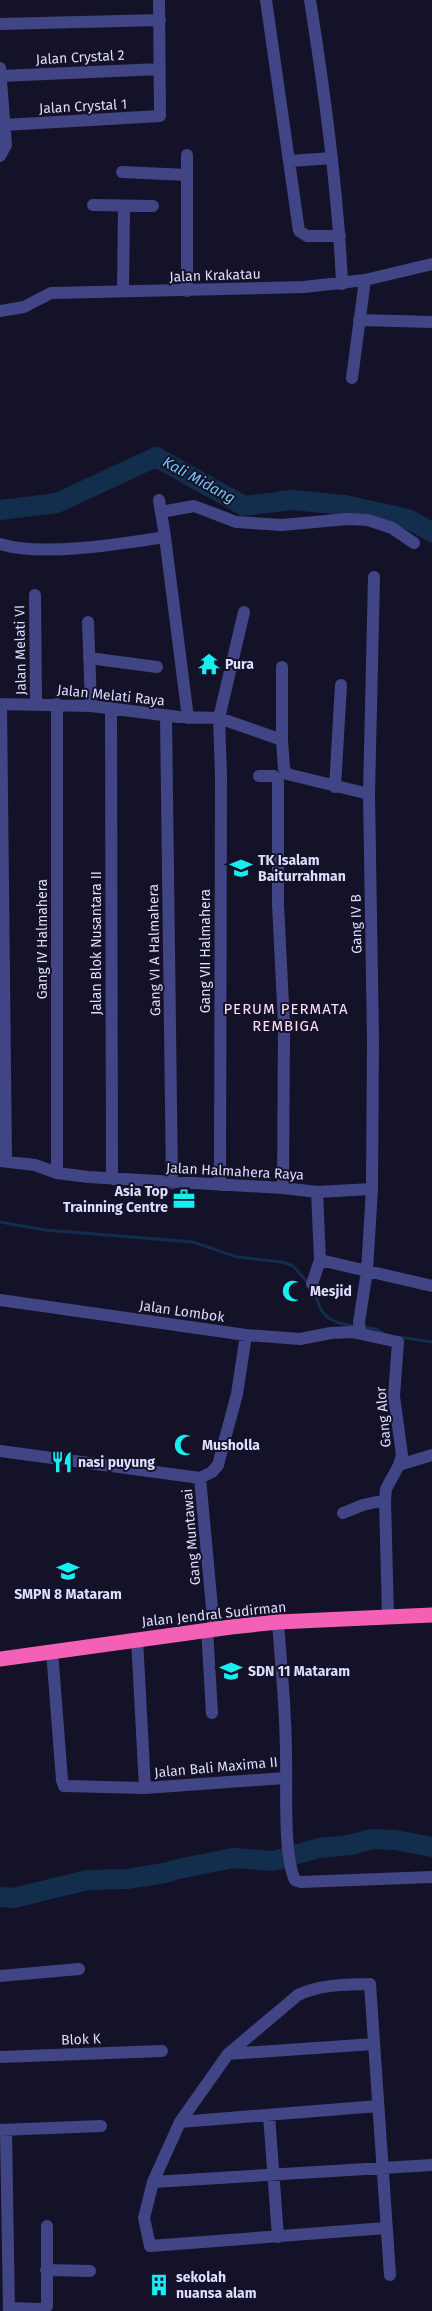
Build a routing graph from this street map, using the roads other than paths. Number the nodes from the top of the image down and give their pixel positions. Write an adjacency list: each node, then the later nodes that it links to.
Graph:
1 (159, 0): 4 (street)
2 (266, 0): 14 (street)
3 (310, 0): 13 (street)
4 (160, 20): 5 (street); 7 (street)
5 (0, 24)
6 (0, 68): 8 (street)
7 (160, 69): 8 (street, Jalan Crystal 2); 10 (street, Jalan Crystal 1)
8 (1, 76): 9 (street)
9 (2, 112): 10 (street)
10 (4, 125): 12 (street)
11 (187, 155): 16 (street)
12 (0, 156)
13 (332, 158): 14 (street); 20 (street)
14 (290, 160): 20 (street)
15 (122, 172): 16 (street)
16 (187, 175): 25 (street)
17 (93, 205): 18 (street)
18 (124, 206): 19 (street); 24 (street)
19 (153, 206)
20 (340, 236): 23 (street)
21 (432, 264): 22 (street, Jalan Krakatau)
22 (365, 280): 23 (street, Jalan Krakatau); 27 (street)
23 (342, 284): 25 (street, Jalan Krakatau)
24 (123, 291): 25 (street, Jalan Krakatau); 26 (street, Jalan Krakatau)
25 (187, 291)
26 (0, 312)
27 (359, 320): 28 (street); 29 (street)
28 (432, 322)
29 (352, 378)
30 (165, 537): 31 (street); 32 (street); 47 (street)
31 (414, 543)
32 (0, 544)
33 (374, 577): 52 (street, Gang IV B)
34 (34, 594): 42 (street, Jalan Melati VI)
35 (244, 612): 48 (street, Gang VII Halmahera)
36 (88, 622): 37 (street)
37 (89, 658): 38 (street); 44 (street)
38 (157, 667)
39 (282, 667): 49 (street)
40 (341, 685): 51 (street)
41 (1, 704): 42 (street, Jalan Melati Raya); 53 (street)
42 (36, 704): 43 (street, Jalan Melati Raya)
43 (57, 704): 44 (street, Jalan Melati Raya); 54 (street, Gang IV Halmahera)
44 (91, 706): 45 (street, Jalan Melati Raya)
45 (110, 708): 46 (street, Jalan Melati Raya); 55 (street, Jalan Blok Nusantara II)
46 (166, 716): 47 (street, Jalan Melati Raya); 56 (street, Gang VI A Halmahera)
47 (188, 718): 48 (street, Jalan Melati Raya)
48 (219, 718): 49 (street, Jalan Melati Raya); 57 (street, Gang VII Halmahera)
49 (282, 740): 51 (street)
50 (259, 776): 58 (street)
51 (336, 787): 52 (street)
52 (369, 794): 59 (street, Gang IV B)
53 (3, 1161): 54 (street, Jalan Halmahera Raya)
54 (57, 1173): 55 (street, Jalan Halmahera Raya)
55 (112, 1179): 56 (street, Jalan Halmahera Raya)
56 (172, 1183): 57 (street, Jalan Halmahera Raya)
57 (220, 1185): 58 (street, Jalan Halmahera Raya)
58 (283, 1188): 60 (street, Jalan Halmahera Raya)
59 (372, 1189): 60 (street); 62 (street, Gang IV B)
60 (317, 1192): 61 (street, Jalan Halmahera Raya)
61 (320, 1260): 62 (street); 63 (street)
62 (367, 1271): 64 (street); 66 (street)
63 (312, 1284)
64 (432, 1286)
65 (0, 1300): 67 (street, Jalan Lombok)
66 (360, 1329): 67 (street, Jalan Lombok); 70 (street, Gang Alor)
67 (246, 1335): 71 (street, Gang Muntawai)
68 (0, 1451): 71 (street)
69 (432, 1455): 70 (street)
70 (399, 1465): 72 (street, Gang Alor)
71 (200, 1478): 77 (street, Gang Muntawai)
72 (385, 1500): 73 (street); 75 (street, Gang Alor)
73 (344, 1513)
74 (432, 1615): 75 (highway, Jalan Jendral Sudirman)
75 (388, 1616): 76 (highway, Jalan Jendral Sudirman)
76 (278, 1622): 77 (highway, Jalan Jendral Sudirman); 82 (street, Jalan Bali Maxima II)
77 (211, 1629): 78 (highway, Jalan Jendral Sudirman); 81 (street, Gang Muntawai)
78 (138, 1638): 79 (highway, Jalan Jendral Sudirman); 83 (street, Jalan Bali Maxima II)
79 (52, 1650): 80 (highway, Jalan Jendral Sudirman); 83 (street)
80 (0, 1659)
81 (212, 1713)
82 (285, 1778): 83 (street, Jalan Bali Maxima II); 84 (street)
83 (145, 1788)
84 (432, 1877)
85 (79, 1969): 86 (street)
86 (0, 1976)
87 (374, 2044): 89 (street); 89 (street); 91 (street)
88 (162, 2051): 90 (street, Blok K)
89 (228, 2054): 93 (street)
90 (0, 2057)
91 (378, 2106): 92 (street); 97 (street)
92 (269, 2115): 93 (street); 98 (street)
93 (180, 2122): 99 (street)
94 (101, 2126): 95 (street)
95 (3, 2130): 106 (street)
96 (432, 2165): 97 (street)
97 (382, 2168): 98 (street); 101 (street)
98 (273, 2175): 99 (street); 102 (street)
99 (153, 2182): 102 (street)
100 (46, 2226): 103 (street)
101 (386, 2228): 102 (street); 105 (street)
102 (278, 2237)
103 (46, 2270): 104 (street); 106 (street)
104 (90, 2271)
105 (390, 2275)
106 (9, 2310)

